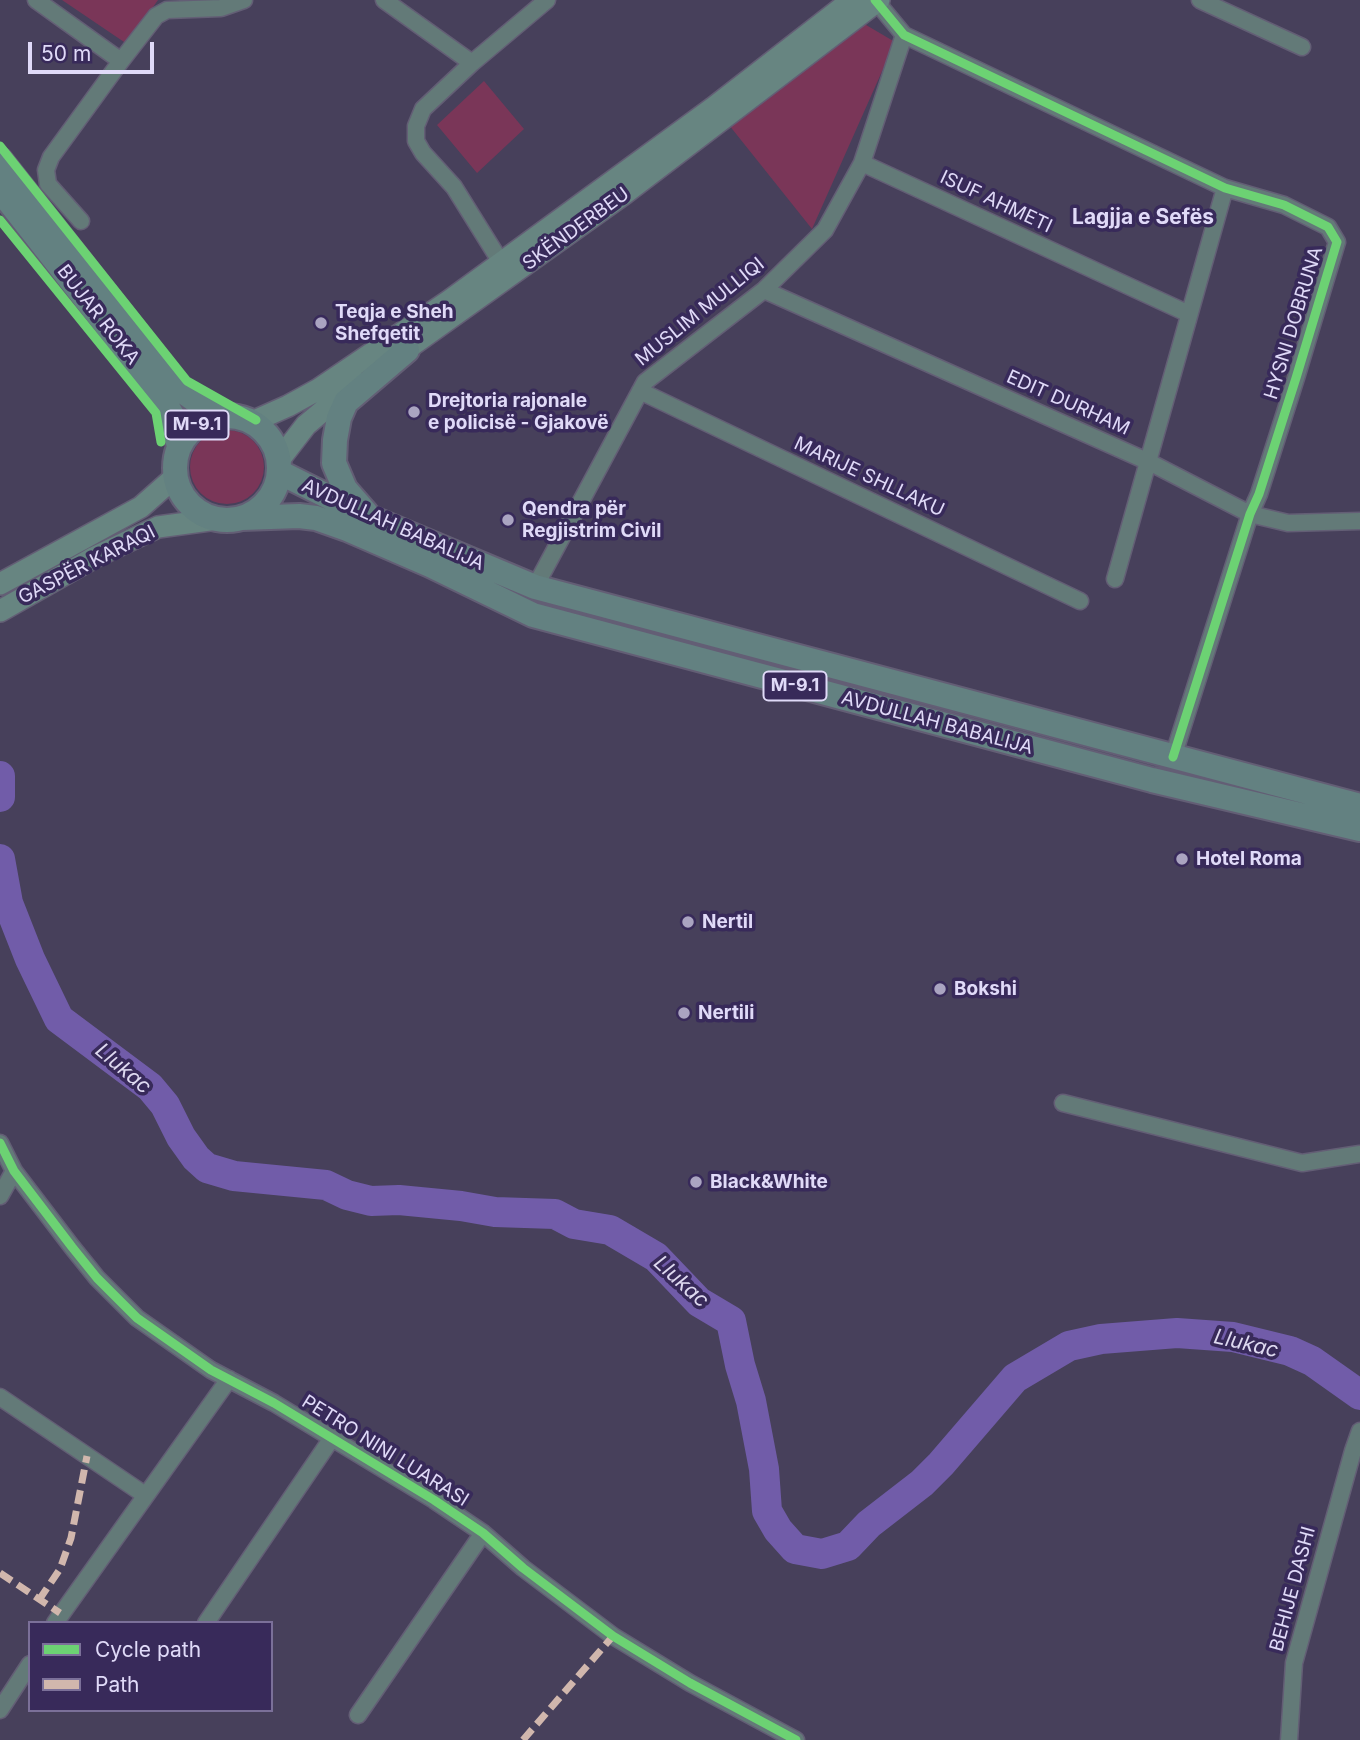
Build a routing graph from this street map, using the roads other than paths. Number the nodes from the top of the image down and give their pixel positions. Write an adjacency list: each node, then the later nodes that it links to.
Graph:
1 (36, 0): 11 (street)
2 (244, 0): 8 (street)
3 (384, 0): 12 (street)
4 (547, 0): 12 (street)
5 (852, 0): 18 (main road, SKËNDERBEU)
6 (1199, 0): 10 (street)
7 (877, 1): 9 (street, HYSNI DOBRUNA); 18 (main road, SKËNDERBEU)
8 (186, 5): 11 (street)
9 (904, 35): 14 (street, MUSLIM MULLIQI); 15 (street, HYSNI DOBRUNA)
10 (1302, 47)
11 (121, 61): 17 (street)
12 (472, 64): 18 (street)
13 (0, 160): 23 (main road, BUJAR ROKA / M-9.1)
14 (862, 163): 19 (street, MUSLIM MULLIQI); 20 (street, ISUF AHMETI)
15 (1225, 188): 20 (street); 29 (street, HYSNI DOBRUNA)
16 (0, 190): 25 (main road, BUJAR ROKA / M-9.1)
17 (81, 221)
18 (505, 270): 21 (main road, SKËNDERBEU); 24 (main road, SKËNDERBEU)
19 (764, 290): 22 (street, MUSLIM MULLIQI); 26 (street, EDIT DURHAM)
20 (1189, 314): 26 (street)
21 (407, 350): 27 (main road, SKËNDERBEU); 31 (main road)
22 (640, 391): 36 (street, MUSLIM MULLIQI); 37 (street, MARIJE SHLLAKU)
23 (227, 416): 24 (main road, M-9.1); 25 (main road, M-9.1)
24 (252, 422): 27 (main road, M-9.1)
25 (179, 447): 28 (main road, M-9.1)
26 (1149, 462): 29 (street, EDIT DURHAM); 34 (street)
27 (279, 466): 30 (main road); 31 (main road, AVDULLAH BABALIJA / M-9.1)
28 (176, 476): 32 (main road); 35 (main road, GASPËR KARAQI)
29 (1250, 514): 33 (street, EDIT DURHAM); 39 (street, HYSNI DOBRUNA)
30 (242, 518): 32 (main road, M-9.1); 41 (main road, AVDULLAH BABALIJA / M-9.1)
31 (371, 518): 36 (main road, AVDULLAH BABALIJA / M-9.1)
32 (217, 519): 38 (main road, GASPËR KARAQI)
33 (1360, 521)
34 (1115, 579)
35 (5, 581)
36 (535, 587): 39 (main road, AVDULLAH BABALIJA / M-9.1)
37 (1080, 601)
38 (0, 611)
39 (1173, 757): 40 (main road, AVDULLAH BABALIJA / M-9.1)
40 (1360, 806)
41 (1360, 829)
42 (1063, 1103): 44 (street)
43 (0, 1143): 45 (street, PETRO NINI LUARASI)
44 (1360, 1154)
45 (14, 1171): 46 (street); 47 (street, PETRO NINI LUARASI)
46 (0, 1196)
47 (229, 1380): 50 (street, PETRO NINI LUARASI); 51 (street)
48 (0, 1397): 51 (street)
49 (1360, 1431): 59 (street, BEHIJE DASHI)
50 (332, 1438): 52 (street, PETRO NINI LUARASI); 54 (street, PETRO NINI LUARASI)
51 (145, 1495): 53 (street)
52 (483, 1533): 57 (street); 58 (street, PETRO NINI LUARASI)
53 (56, 1621)
54 (207, 1621)
55 (28, 1667): 56 (street)
56 (0, 1710)
57 (358, 1715)
58 (794, 1740)
59 (1289, 1740)

